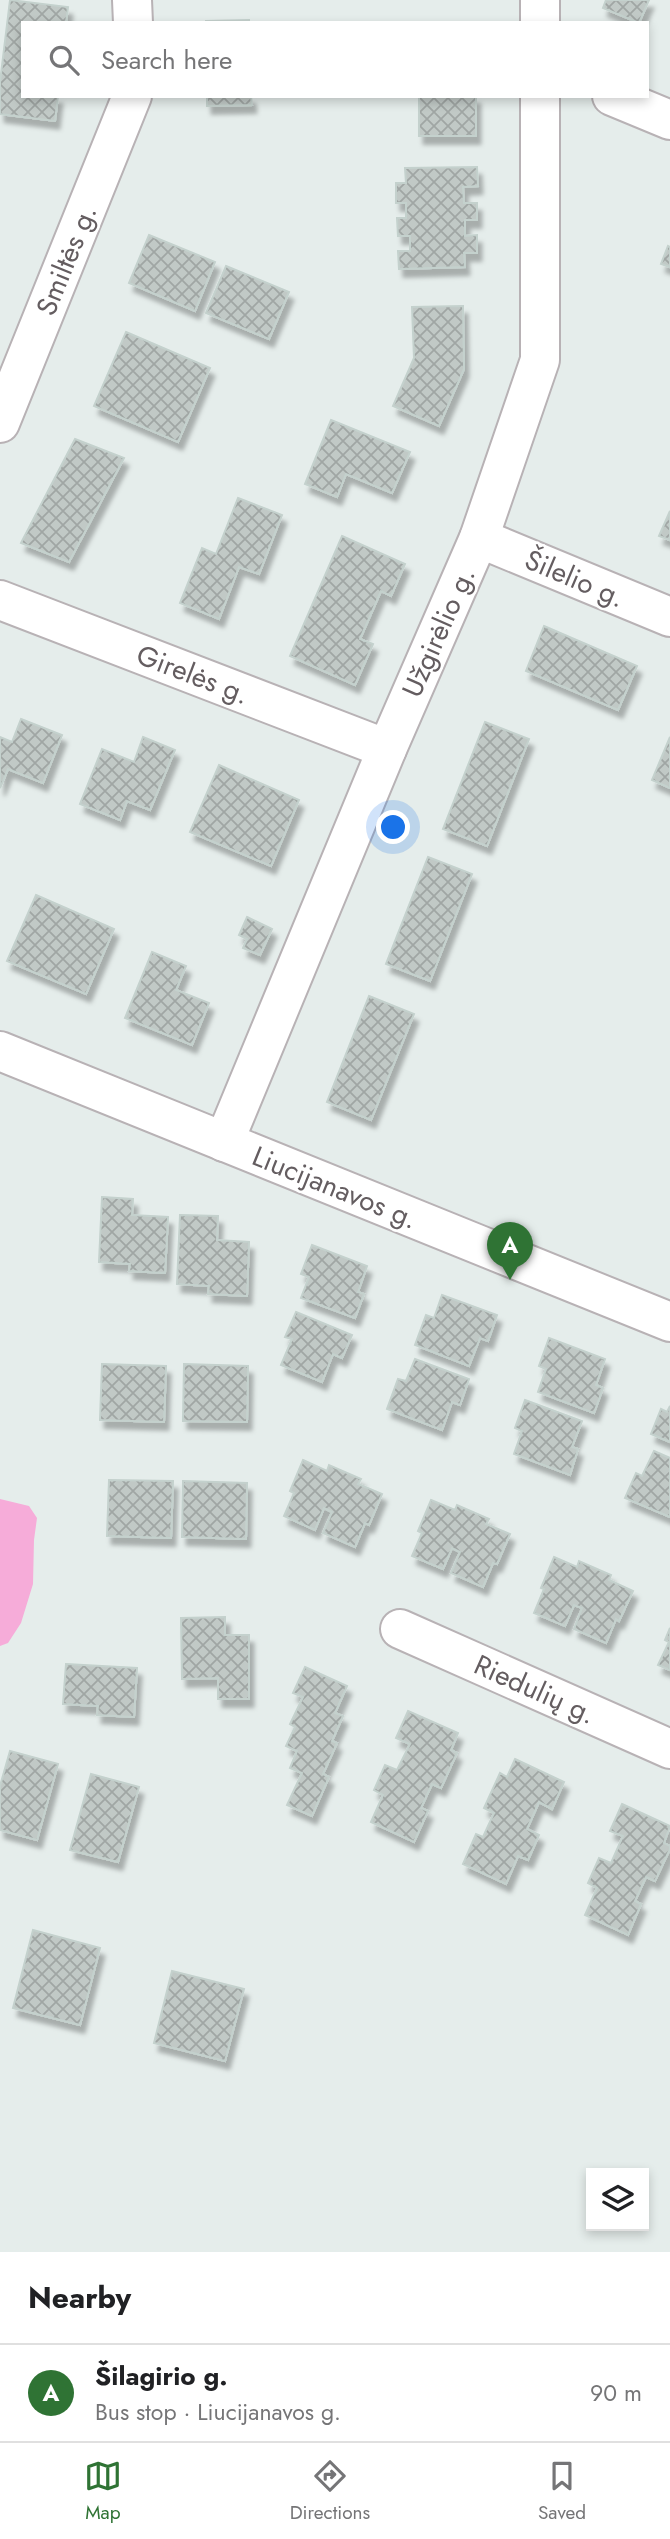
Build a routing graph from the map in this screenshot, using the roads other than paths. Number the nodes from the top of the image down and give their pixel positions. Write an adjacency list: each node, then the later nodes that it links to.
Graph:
1 (132, 0): 3 (street)
2 (540, 0): 4 (street)
3 (132, 21)
4 (540, 21)
5 (131, 98): 9 (street, Smiltės g.)
6 (540, 98): 10 (street, Užgirėlio g.)
7 (617, 98): 8 (street)
8 (670, 120)
9 (0, 423)
10 (480, 538): 12 (street, Šilelio g.); 13 (street, Užgirėlio g.)
11 (0, 600): 13 (street, Girelės g.)
12 (670, 617)
13 (387, 749): 15 (street, Užgirėlio g.)
14 (0, 1051): 15 (street, Liucijanavos g.)
15 (224, 1143): 16 (street, Liucijanavos g.)
16 (670, 1322)
17 (400, 1629): 18 (street, Riedulių g.)
18 (670, 1749)

